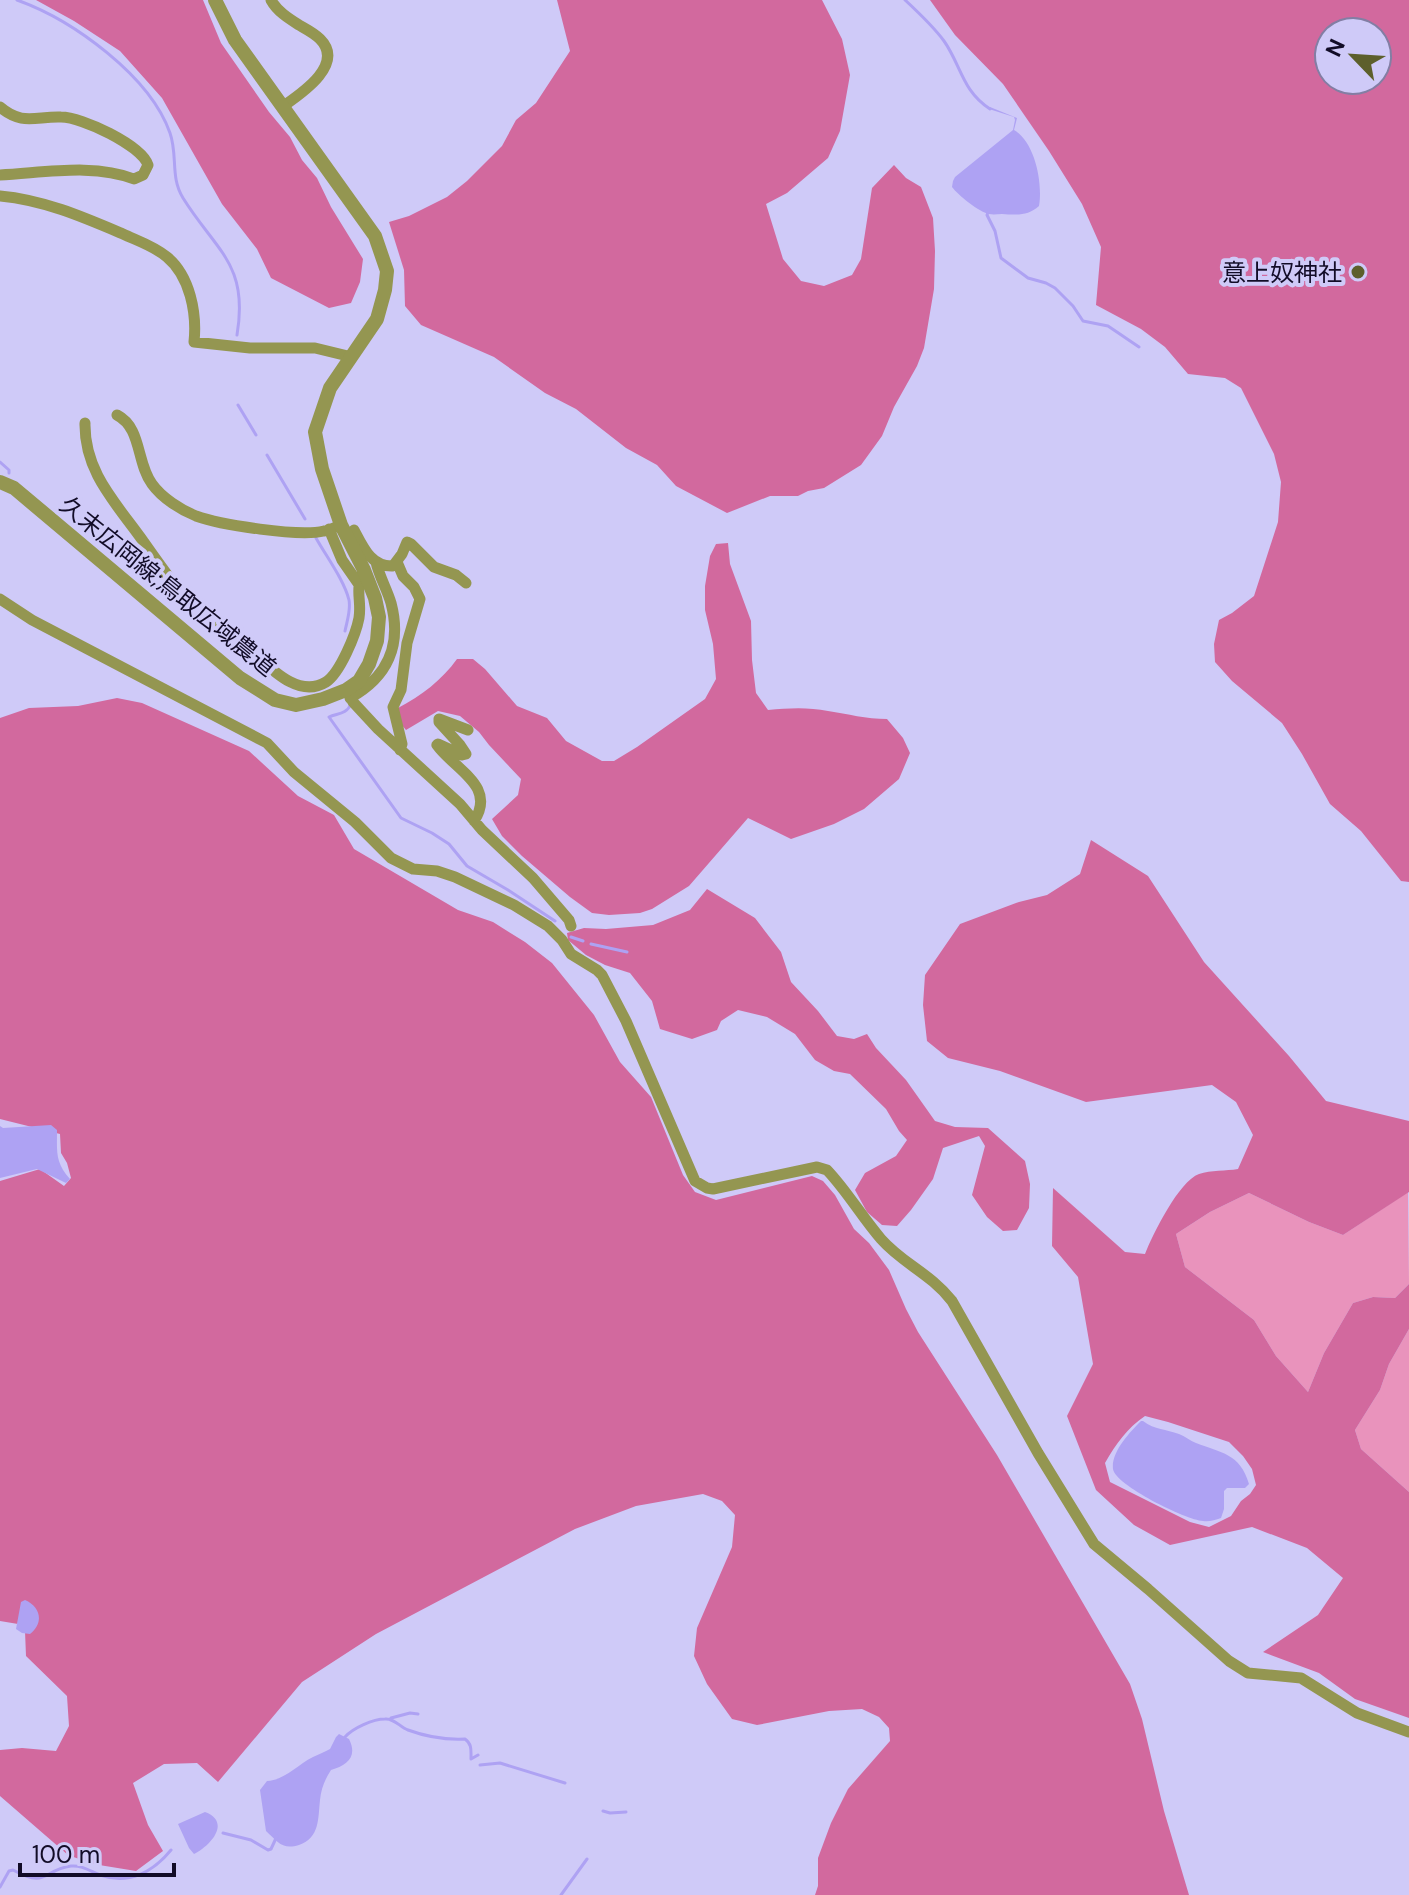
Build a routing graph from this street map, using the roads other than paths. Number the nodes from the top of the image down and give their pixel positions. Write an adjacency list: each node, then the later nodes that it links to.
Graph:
1 (215, 0): 4 (street)
2 (271, 0): 4 (street)
3 (0, 107): 5 (street)
4 (282, 107): 7 (street)
5 (0, 175)
6 (0, 196): 7 (street)
7 (352, 357): 11 (street)
8 (117, 415): 11 (street)
9 (85, 423): 13 (street)
10 (0, 482): 16 (street, 久末広岡線;鳥取広域農道)
11 (342, 528): 13 (street)
12 (397, 562): 13 (street); 14 (street); 18 (street)
13 (366, 572): 16 (street)
14 (466, 583)
15 (0, 599): 21 (street)
16 (348, 694): 18 (street)
17 (468, 730): 19 (street)
18 (400, 750): 19 (street)
19 (474, 821): 20 (street)
20 (571, 926)
21 (1409, 1732)

